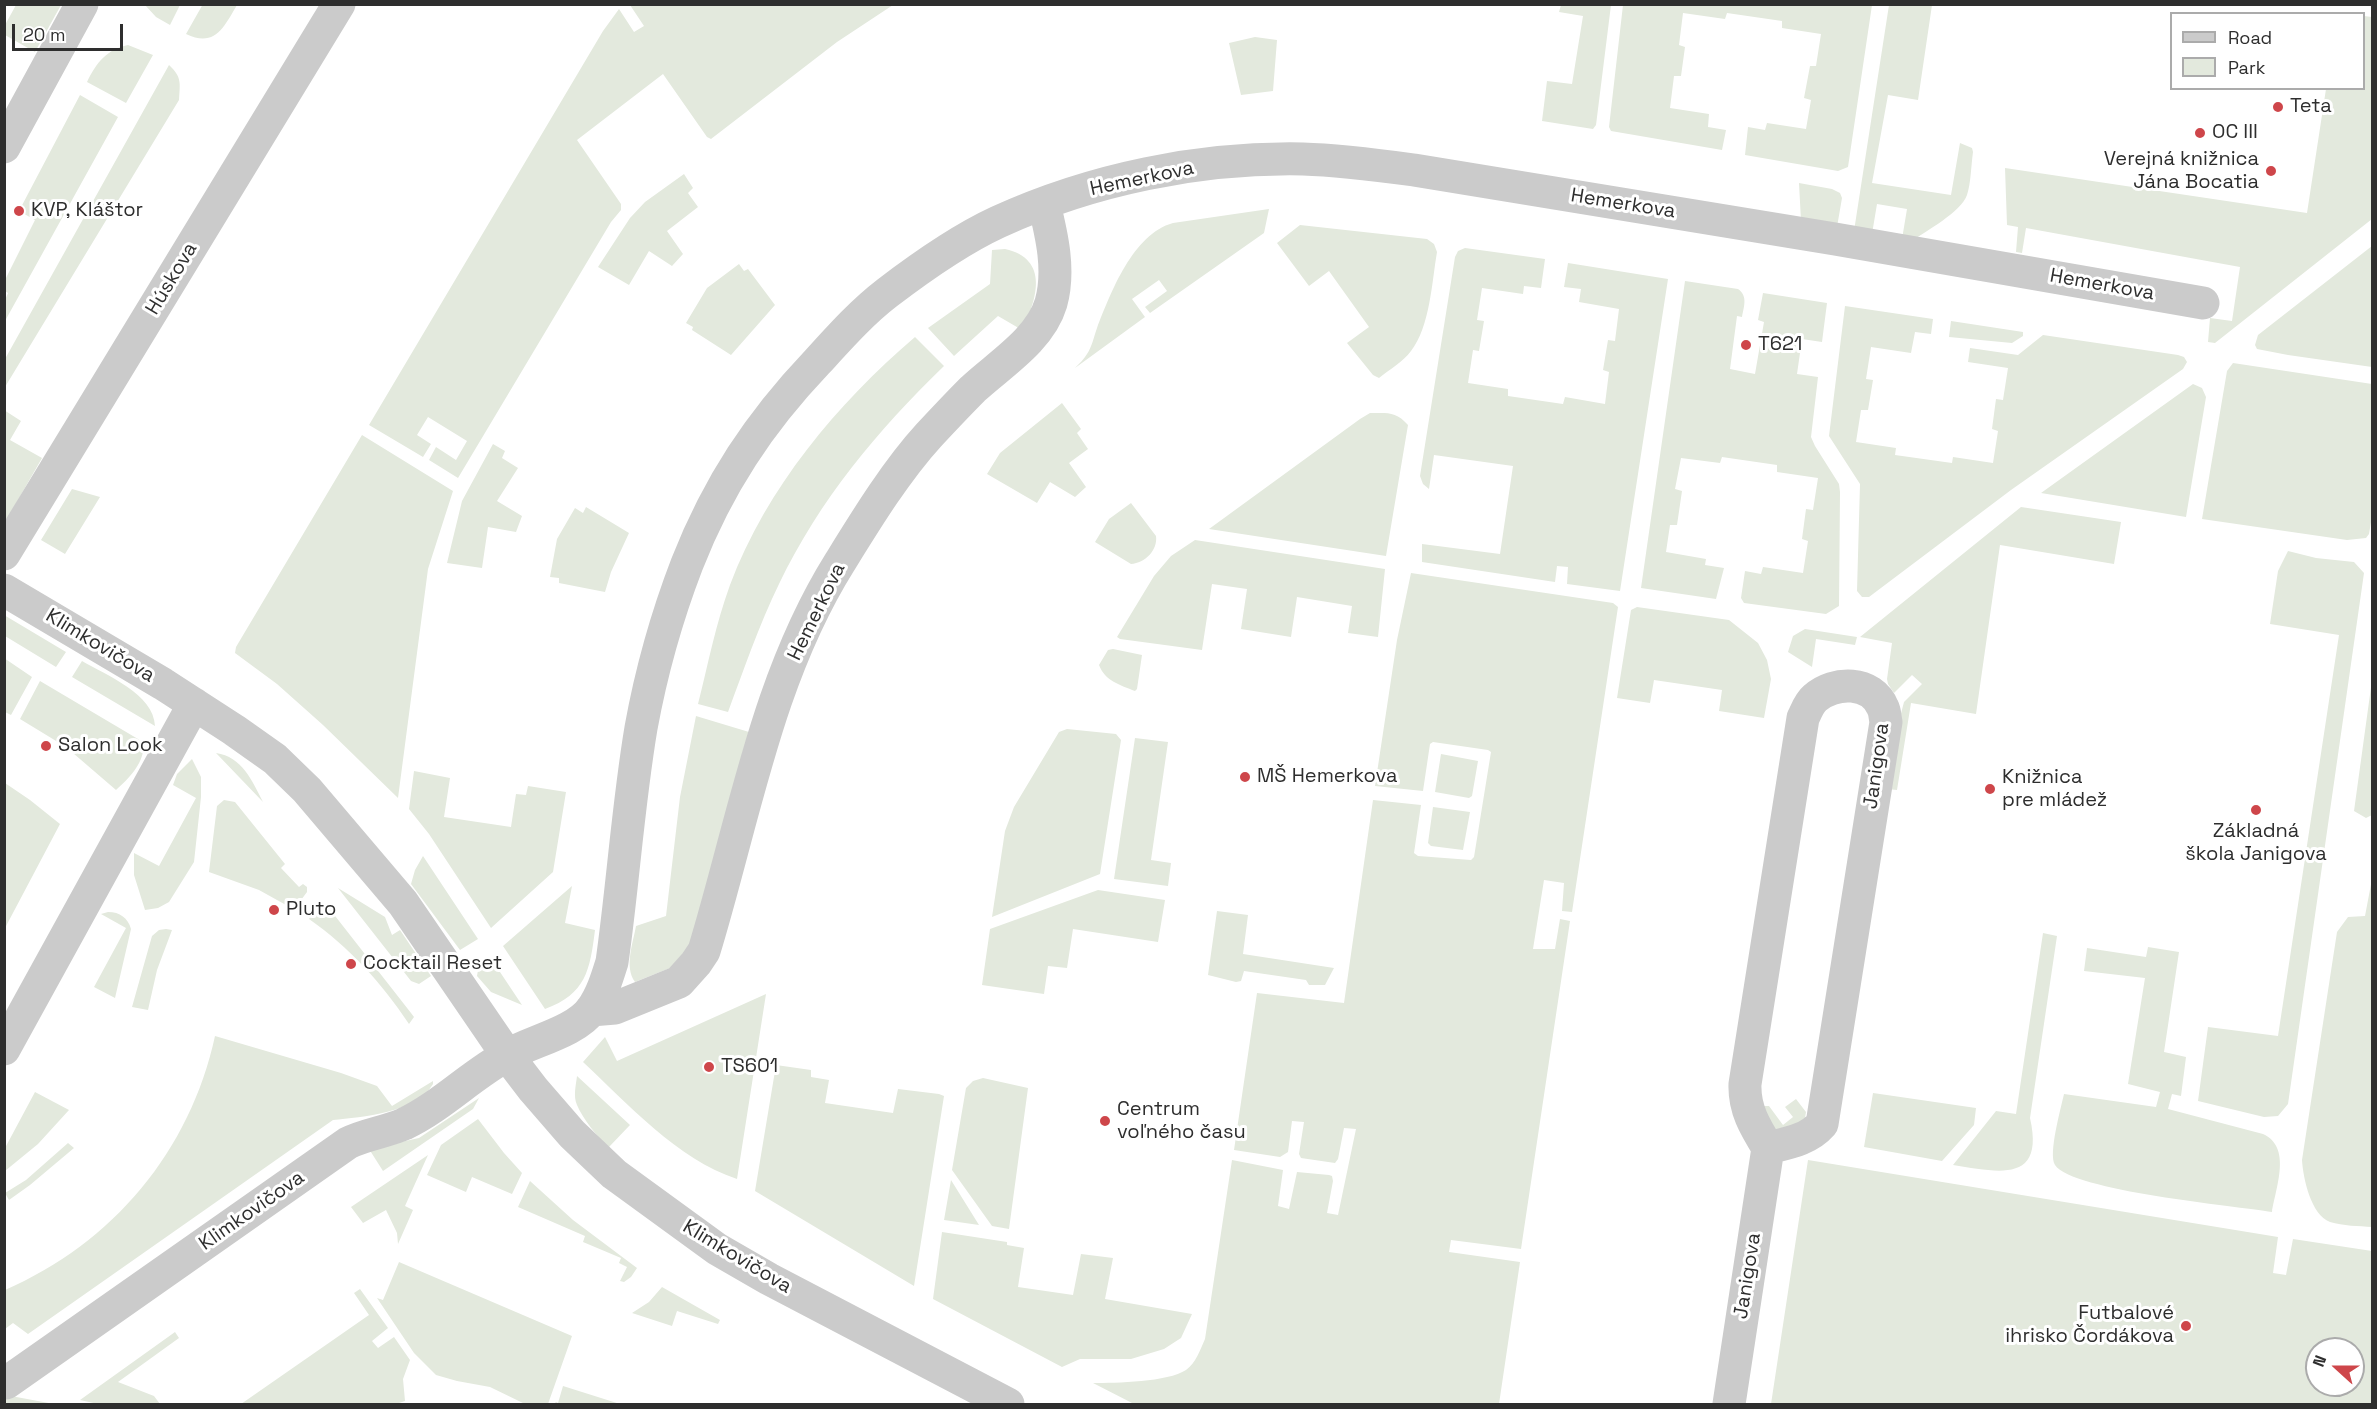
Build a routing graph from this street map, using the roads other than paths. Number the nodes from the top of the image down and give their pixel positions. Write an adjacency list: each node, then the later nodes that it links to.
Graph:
1 (82, 4): 3 (street)
2 (339, 4): 6 (street, Húskova)
3 (4, 147)
4 (1044, 204): 5 (street, Hemerkova); 9 (street, Hemerkova); 9 (street, Hemerkova)
5 (2202, 303)
6 (4, 554)
7 (4, 590): 8 (street, Klimkovičova)
8 (194, 704): 10 (street); 11 (street, Klimkovičova)
9 (591, 1010): 11 (street, Hemerkova)
10 (4, 1048)
11 (507, 1055): 13 (street, Klimkovičova); 14 (street, Klimkovičova)
12 (1768, 1148): 12 (street, Janigova); 15 (street, Janigova)
13 (6, 1383)
14 (1008, 1404)
15 (1729, 1404)

